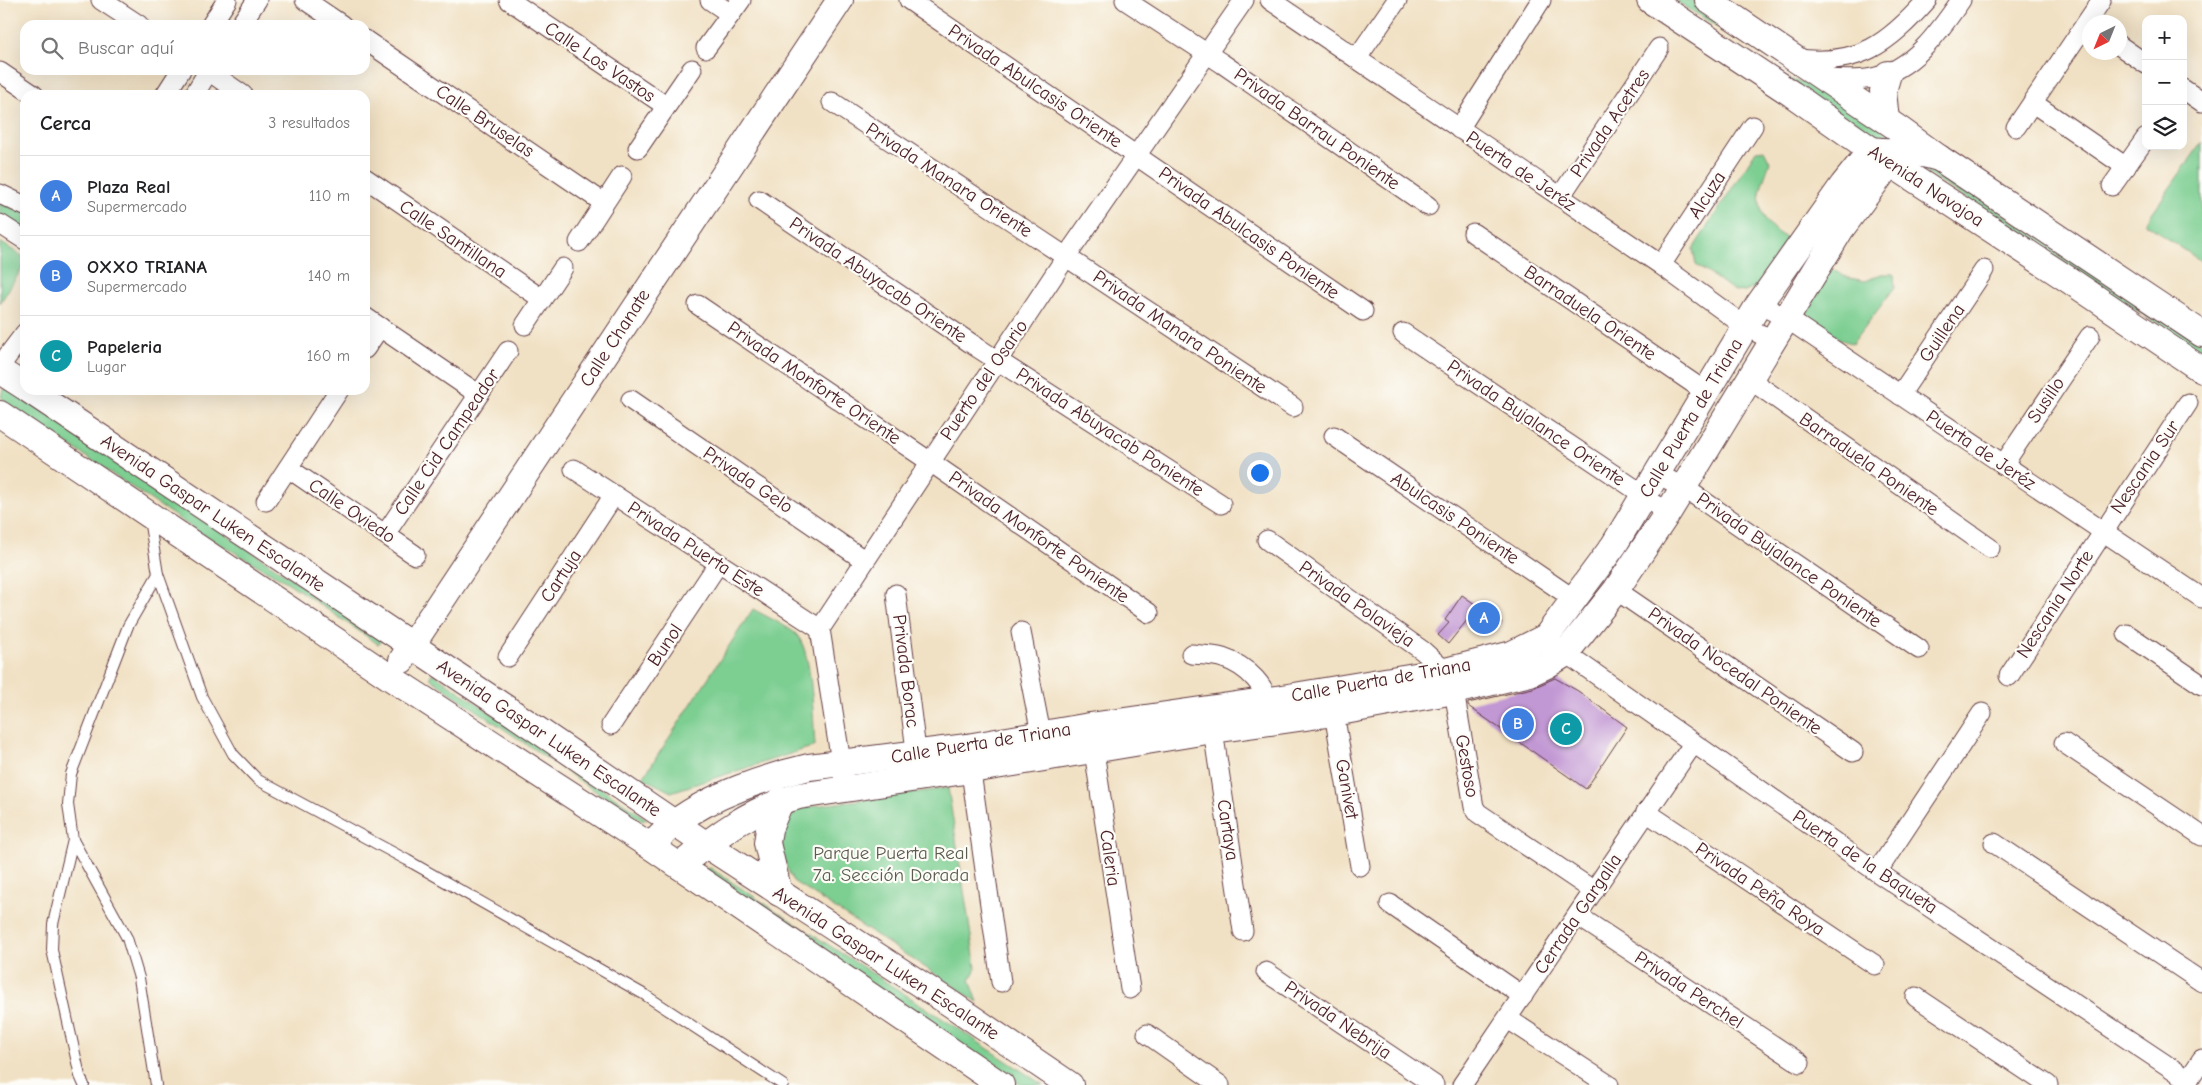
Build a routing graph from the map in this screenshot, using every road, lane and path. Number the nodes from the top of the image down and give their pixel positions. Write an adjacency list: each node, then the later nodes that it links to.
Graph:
1 (100, 0): 21 (street)
2 (227, 0): 22 (street)
3 (257, 0): 23 (street)
4 (305, 0): 24 (street)
5 (508, 0): 51 (street, Calle Los Vastos)
6 (710, 0): 19 (street)
7 (840, 0): 136 (street, Calle Chanate)
8 (909, 0): 58 (street, Privada Abulcasis Oriente)
9 (1125, 0): 31 (street, Privada Barrau Poniente)
10 (1244, 0): 31 (street, Puerto del Osario)
11 (1270, 0): 32 (street, Puerta de Jeréz)
12 (1397, 0): 32 (street)
13 (1541, 0): 55 (street)
14 (1650, 0): 35 (street, Avenida Navojoa)
15 (1708, 0): 33 (street, Avenida Navojoa)
16 (1927, 0): 27 (street)
17 (1960, 0): 38 (street)
18 (2102, 1): 20 (street)
19 (736, 7): 28 (street)
20 (2093, 15)
21 (130, 20)
22 (214, 20)
23 (243, 20)
24 (335, 20)
25 (2082, 33): 50 (street)
26 (370, 43): 68 (street, Calle Bruselas)
27 (1880, 44): 33 (street); 38 (street)
28 (706, 48)
29 (1659, 48): 66 (street, Privada Acetres)
30 (2127, 51): 34 (street)
31 (1206, 54): 58 (street, Puerto del Osario); 70 (street, Privada Barrau Poniente)
32 (1357, 58): 55 (street, Puerta de Jeréz)
33 (1796, 59): 42 (street, Avenida Navojoa)
34 (2142, 61)
35 (1744, 63): 42 (street); 59 (street, Avenida Navojoa)
36 (692, 69): 51 (street)
37 (0, 72): 43 (street)
38 (1892, 72): 42 (street); 52 (street)
39 (179, 75): 44 (street)
40 (205, 75): 45 (street)
41 (215, 75): 46 (street)
42 (1825, 79): 52 (street, Avenida Navojoa)
43 (27, 90)
44 (168, 90)
45 (197, 90)
46 (236, 90)
47 (2187, 92): 49 (street)
48 (832, 102): 74 (street, Privada Manara Oriente)
49 (2202, 102)
50 (2033, 103): 54 (street); 61 (street)
51 (666, 106): 57 (street)
52 (1886, 120): 60 (street, Avenida Navojoa)
53 (1753, 126): 75 (street, Alcuza)
54 (2016, 127)
55 (1459, 129): 66 (street, Puerta de Jeréz)
56 (2142, 144): 61 (street)
57 (638, 148)
58 (1136, 155): 74 (street, Puerto del Osario); 81 (street, Privada Abulcasis Poniente)
59 (1881, 157): 60 (street); 71 (street, Calle Puerta de Triana); 94 (street, Avenida Navojoa)
60 (1939, 158): 87 (street, Avenida Navojoa)
61 (2126, 167): 64 (street)
62 (622, 176): 68 (street)
63 (370, 181): 78 (street, Calle Santillana)
64 (2112, 186)
65 (0, 194): 69 (street)
66 (1560, 197): 75 (street, Puerta de Jeréz)
67 (759, 200): 92 (street, Privada Abuyacab Oriente)
68 (604, 203): 73 (street)
69 (20, 204)
70 (1428, 206)
71 (1832, 223): 79 (street, Calle Puerta de Triana); 82 (street, Calle Puerta de Triana)
72 (1473, 233): 102 (street, Barraduela Oriente)
73 (578, 242)
74 (1066, 257): 92 (street, Puerto del Osario); 105 (street, Privada Manara Poniente)
75 (1661, 265): 85 (street, Puerta de Jeréz)
76 (563, 268): 78 (street)
77 (1984, 270): 101 (street, Guillena)
78 (542, 299): 84 (street)
79 (1759, 304): 82 (street, Puerta de Jeréz); 85 (street, Calle Puerta de Triana)
80 (698, 306): 108 (street, Privada Monforte Oriente)
81 (1363, 311)
82 (1786, 318): 90 (street, Calle Puerta de Triana); 101 (street, Puerta de Jeréz)
83 (372, 322): 98 (street)
84 (525, 325)
85 (1746, 327): 90 (street, Puerta de Jeréz); 102 (street, Calle Puerta de Triana)
86 (1403, 333): 115 (street, Privada Bujalance Oriente)
87 (2202, 334)
88 (2090, 336): 109 (street, Susillo)
89 (20, 340): 93 (street)
90 (1772, 340): 96 (street, Calle Puerta de Triana)
91 (508, 351): 98 (street, Calle Cid Campeador)
92 (998, 360): 108 (street, Puerto del Osario); 117 (street, Privada Abuyacab Poniente)
93 (0, 366)
94 (2202, 370)
95 (0, 371): 97 (street)
96 (1748, 379): 113 (street, Calle Puerta de Triana); 123 (street, Barraduela Poniente)
97 (20, 384)
98 (478, 394): 121 (street, Calle Cid Campeador)
99 (37, 395): 136 (street, Avenida Gaspar Luken Escalante)
100 (336, 395): 110 (street)
101 (1900, 395): 109 (street, Puerta de Jeréz)
102 (1705, 396): 112 (street, Calle Puerta de Triana)
103 (631, 400): 125 (street, Privada Gelo)
104 (2188, 403): 120 (street, Nescania Sur)
105 (1293, 407)
106 (0, 414): 119 (street, Avenida Gaspar Luken Escalante)
107 (1334, 436): 131 (street, Abulcasis Poniente)
108 (929, 461): 125 (street, Puerto del Osario); 132 (street, Privada Monforte Poniente)
109 (2003, 465): 120 (street, Puerta de Jeréz)
110 (288, 468): 116 (street); 121 (street, Calle Oviedo)
111 (574, 469): 114 (street, Privada Puerta Este)
112 (1657, 474): 113 (street, Privada Bujalance Poniente); 115 (street, Calle Puerta de Triana)
113 (1683, 487): 118 (street, Calle Puerta de Triana); 138 (street, Privada Bujalance Poniente)
114 (614, 495): 126 (street, Privada Puerta Este); 140 (street, Cartuja)
115 (1642, 498): 118 (street, Privada Bujalance Oriente); 131 (street, Calle Puerta de Triana)
116 (266, 501)
117 (1221, 504)
118 (1668, 511): 128 (street, Calle Puerta de Triana)
119 (148, 513): 127 (lane); 142 (street, Avenida Gaspar Luken Escalante)
120 (2102, 531): 130 (street, Puerta de Jeréz); 141 (street, Nescania Norte)
121 (386, 533): 124 (street, Calle Oviedo)
122 (1266, 540): 143 (street, Privada Polavieja)
123 (1990, 548)
124 (415, 555)
125 (864, 560): 133 (street, Puerto del Osario)
126 (718, 564): 133 (street, Privada Puerta Este); 148 (street, Bunol)
127 (158, 574): 165 (lane); 192 (lane)
128 (1616, 590): 137 (street, Calle Puerta de Triana); 154 (street, Privada Nocedal Poniente)
129 (896, 594): 157 (street, Privada Borac)
130 (2202, 598)
131 (1573, 602): 137 (street, Calle Puerta de Triana)
132 (1149, 613)
133 (820, 629): 156 (street)
134 (1021, 632): 150 (street)
135 (2127, 634): 144 (street)
136 (411, 646): 142 (street, Calle Chanate); 163 (street, Avenida Gaspar Luken Escalante)
137 (1556, 646): 143 (street, Calle Puerta de Triana); 153 (street, Puerta de la Baqueta)
138 (1919, 649)
139 (1191, 654): 145 (street)
140 (508, 657)
141 (2008, 676)
142 (391, 678): 168 (street, Avenida Gaspar Luken Escalante)
143 (1450, 681): 145 (street, Calle Puerta de Triana); 146 (street, Calle Puerta de Triana); 172 (street, Gestoso)
144 (2202, 685)
145 (1272, 710): 146 (street, Calle Puerta de Triana); 149 (street, Calle Puerta de Triana); 151 (street, Calle Puerta de Triana)
146 (1334, 713): 170 (street, Ganivet)
147 (1982, 713): 171 (street)
148 (611, 725)
149 (1212, 730): 151 (street, Calle Puerta de Triana); 176 (street, Cartaya)
150 (1041, 734): 151 (street, Calle Puerta de Triana); 155 (street, Calle Puerta de Triana)
151 (1092, 738): 155 (street, Calle Puerta de Triana); 181 (street, Caleria)
152 (2064, 743): 164 (street)
153 (1693, 744): 162 (street, Cerrada Gargalla); 171 (street, Puerta de la Baqueta)
154 (1853, 752)
155 (969, 759): 157 (street, Calle Puerta de Triana); 179 (street)
156 (841, 764): 157 (street, Calle Puerta de Triana); 158 (street, Calle Puerta de Triana); 159 (street)
157 (918, 766): 159 (street, Calle Puerta de Triana)
158 (740, 789): 161 (street); 163 (street, Calle Puerta de Triana)
159 (845, 790): 160 (street, Calle Puerta de Triana)
160 (781, 800): 161 (street, Calle Puerta de Triana); 173 (street)
161 (754, 812): 167 (street, Calle Puerta de Triana)
162 (1646, 812): 172 (street, Cerrada Gargalla); 177 (street, Privada Peña Roya)
163 (675, 823): 167 (street, Avenida Gaspar Luken Escalante); 168 (street, Calle Puerta de Triana)
164 (2202, 836)
165 (73, 840): 190 (lane); 191 (lane)
166 (1994, 843): 180 (street)
167 (705, 844): 169 (street, Calle Puerta de Triana); 173 (street, Avenida Gaspar Luken Escalante)
168 (650, 846): 169 (street, Avenida Gaspar Luken Escalante)
169 (680, 866): 193 (street, Avenida Gaspar Luken Escalante)
170 (1360, 866)
171 (1877, 872): 188 (street, Puerta de la Baqueta)
172 (1594, 891): 175 (street, Cerrada Gargalla)
173 (779, 893): 194 (street, Avenida Gaspar Luken Escalante)
174 (1390, 904): 182 (street)
175 (1578, 916): 182 (street, Cerrada Gargalla); 187 (street, Privada Perchel)
176 (1243, 931)
177 (1875, 965)
178 (1266, 972): 196 (street, Privada Nebrija)
179 (1001, 982)
180 (2202, 982)
181 (1130, 989)
182 (1523, 996): 184 (street, Cerrada Gargalla)
183 (1916, 997): 198 (street)
184 (1508, 1019): 189 (street, Cerrada Gargalla); 197 (street)
185 (1147, 1034): 195 (street)
186 (2202, 1059): 188 (street)
187 (1800, 1063)
188 (2187, 1082)
189 (1466, 1084)
190 (84, 1085)
191 (156, 1085)
192 (784, 1085)
193 (1001, 1085)
194 (1070, 1085)
195 (1220, 1085)
196 (1434, 1085)
197 (1609, 1085)
198 (2048, 1085)

